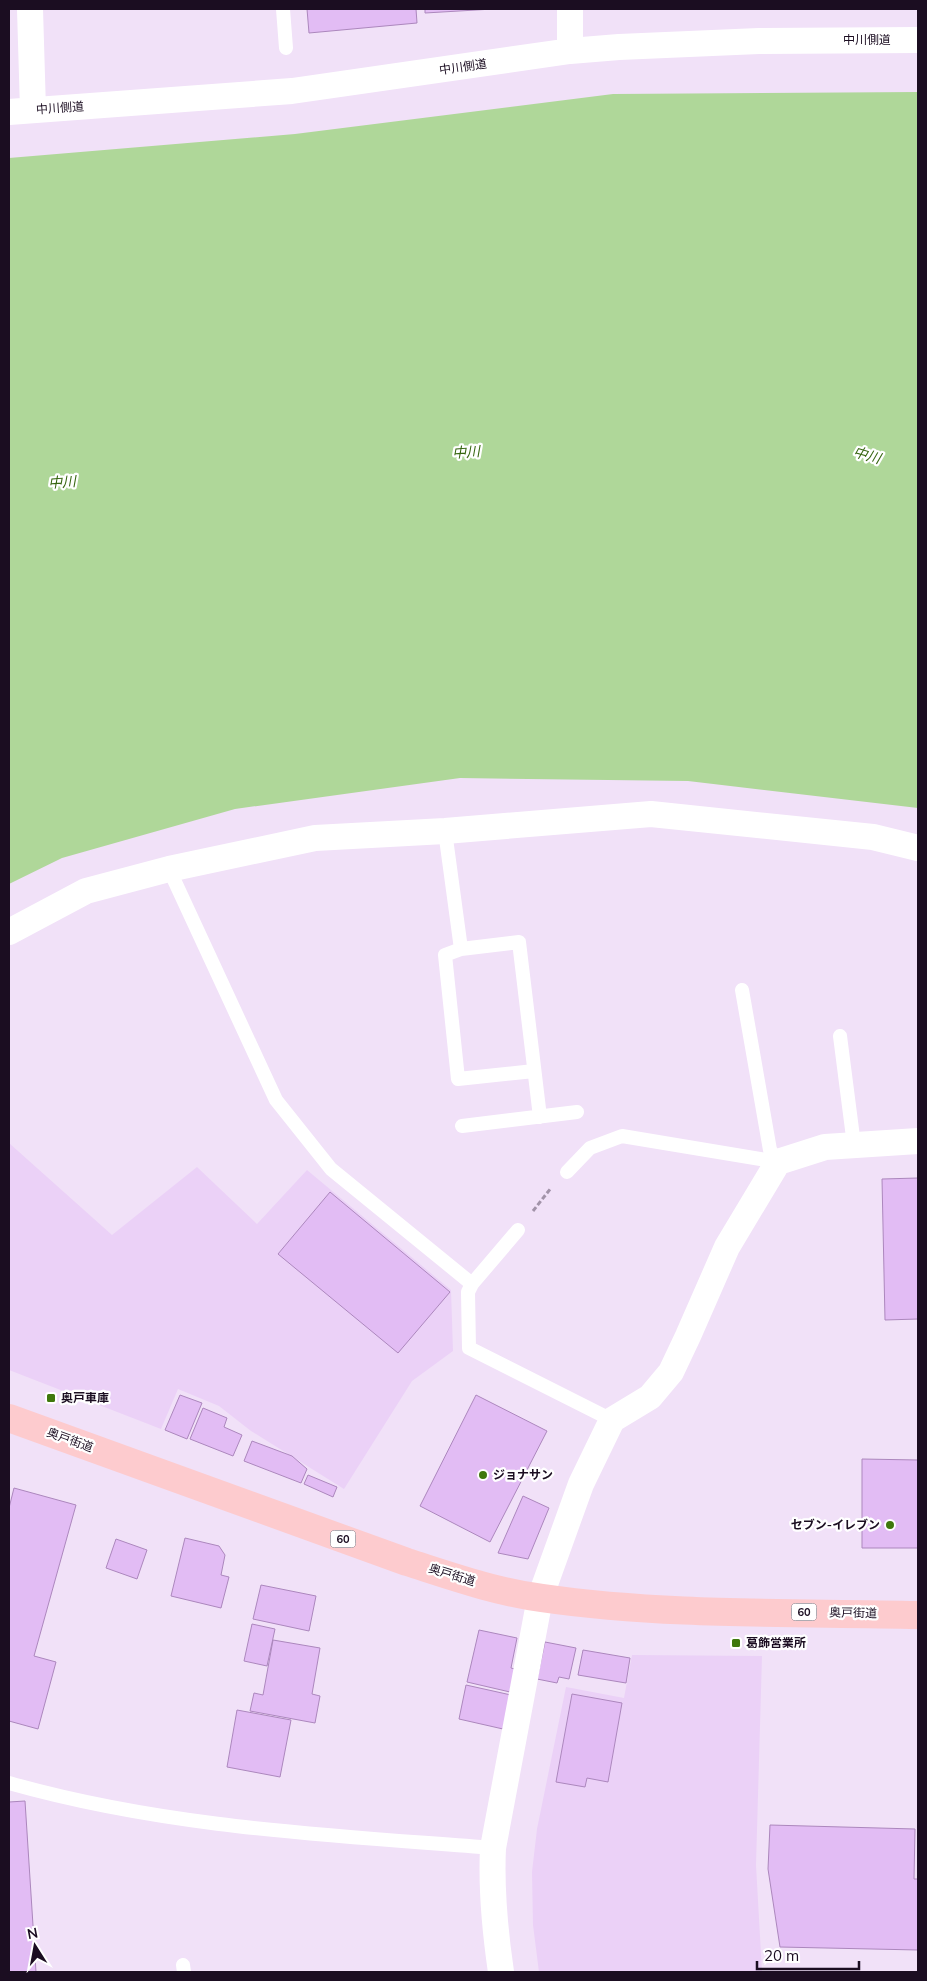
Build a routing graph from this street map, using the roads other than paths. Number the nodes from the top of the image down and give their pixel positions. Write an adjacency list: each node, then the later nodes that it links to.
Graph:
1 (30, 9): 7 (street)
2 (283, 9): 5 (lane)
3 (570, 9): 6 (street)
4 (918, 40): 6 (street, 中川側道)
5 (286, 48)
6 (570, 52): 7 (street, 中川側道)
7 (21, 111)
8 (445, 831): 9 (street); 10 (street); 12 (lane)
9 (918, 848)
10 (169, 868): 11 (street); 24 (lane)
11 (9, 932)
12 (461, 949): 15 (lane); 15 (lane)
13 (742, 990): 21 (lane)
14 (840, 1036): 20 (lane)
15 (534, 1071): 17 (lane)
16 (577, 1112): 17 (lane)
17 (540, 1117): 18 (lane)
18 (462, 1126)
19 (918, 1141): 20 (street)
20 (854, 1145): 21 (street)
21 (778, 1162): 22 (lane); 26 (street)
22 (568, 1172)
23 (518, 1230): 24 (lane)
24 (472, 1284): 26 (lane)
25 (9, 1418): 27 (main road, 奥戸街道 / 60)
26 (612, 1420): 27 (street)
27 (540, 1598): 28 (main road, 奥戸街道 / 60); 30 (street)
28 (918, 1615)
29 (9, 1783): 30 (lane)
30 (493, 1848): 31 (street)
31 (501, 1972)

